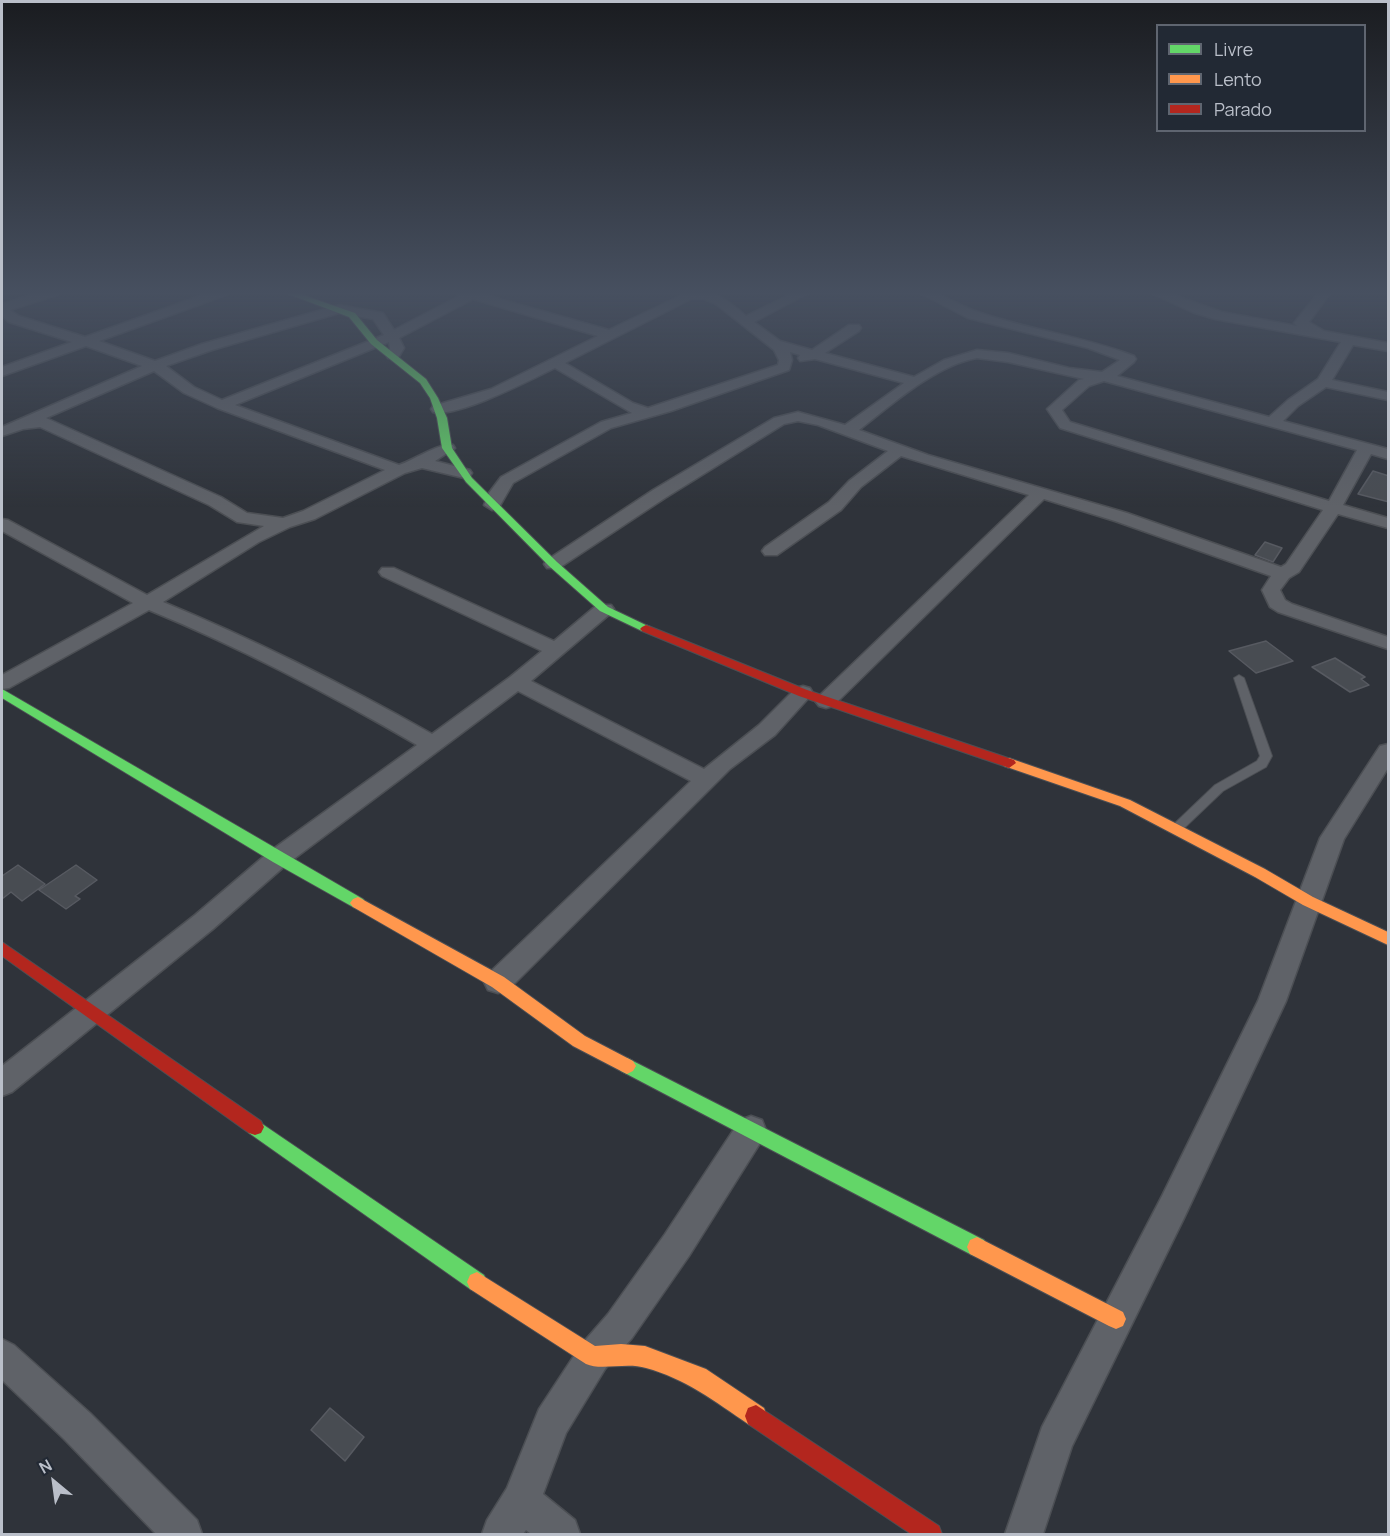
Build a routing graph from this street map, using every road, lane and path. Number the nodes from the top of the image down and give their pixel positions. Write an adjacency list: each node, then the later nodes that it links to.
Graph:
1 (786, 363): 23 (street)
2 (24, 364): 15 (street)
3 (147, 364): 14 (street)
4 (160, 364): 14 (street)
5 (322, 364): 20 (street)
6 (403, 364): 22 (street)
7 (555, 364): 22 (street)
8 (557, 364): 21 (street)
9 (842, 364): 17 (street)
10 (946, 364): 17 (street)
11 (1030, 364): 16 (street)
12 (1124, 364): 16 (street)
13 (1335, 364): 18 (street)
14 (154, 366): 20 (street); 24 (street)
15 (2, 372)
16 (1104, 377): 26 (street); 39 (street)
17 (915, 382): 27 (street)
18 (1323, 382): 19 (street); 26 (street)
19 (1389, 396)
20 (222, 405): 34 (street)
21 (628, 406): 23 (street); 25 (street)
22 (438, 409): 29 (street)
23 (646, 413): 25 (street)
24 (42, 418): 28 (street); 40 (street)
25 (618, 420): 36 (street)
26 (1273, 423): 30 (street)
27 (847, 430): 31 (street); 46 (street)
28 (2, 432)
29 (447, 448): 33 (street); 35 (street)
30 (1366, 448): 32 (street); 39 (street)
31 (899, 450): 37 (street); 45 (street)
32 (1389, 454)
33 (421, 463): 34 (street); 35 (street)
34 (399, 470): 41 (street)
35 (467, 476): 36 (street); 38 (street)
36 (507, 480): 38 (street)
37 (1042, 492): 48 (street); 58 (street)
38 (492, 505): 46 (street)
39 (1333, 508): 42 (street); 48 (street)
40 (243, 518): 41 (street); 44 (street)
41 (284, 522): 44 (street)
42 (1389, 523)
43 (2, 524): 49 (street)
44 (253, 538): 49 (street)
45 (771, 551)
46 (553, 564): 50 (street)
47 (388, 572): 52 (street)
48 (1282, 574): 51 (street)
49 (149, 602): 55 (street); 59 (street)
50 (604, 609): 52 (street); 57 (street)
51 (1389, 643)
52 (555, 649): 54 (street)
53 (1239, 678): 62 (lane)
54 (517, 682): 59 (street); 61 (street)
55 (2, 683)
56 (2, 693): 63 (street)
57 (803, 693): 58 (street); 61 (street)
58 (826, 700): 62 (street)
59 (434, 745): 63 (street)
60 (1389, 751): 64 (street)
61 (707, 780): 67 (street)
62 (1176, 829): 64 (street)
63 (278, 858): 67 (street); 68 (street)
64 (1308, 900): 65 (street); 71 (street)
65 (1389, 939)
66 (2, 948): 68 (street)
67 (498, 982): 70 (street)
68 (92, 1011): 69 (street); 73 (street)
69 (2, 1083)
70 (751, 1130): 71 (street); 73 (street)
71 (1116, 1319): 79 (street)
72 (2, 1357): 75 (street)
73 (593, 1357): 74 (street); 78 (street)
74 (521, 1501): 76 (street); 77 (street)
75 (183, 1534)
76 (501, 1534)
77 (561, 1534)
78 (931, 1534)
79 (1024, 1534)

